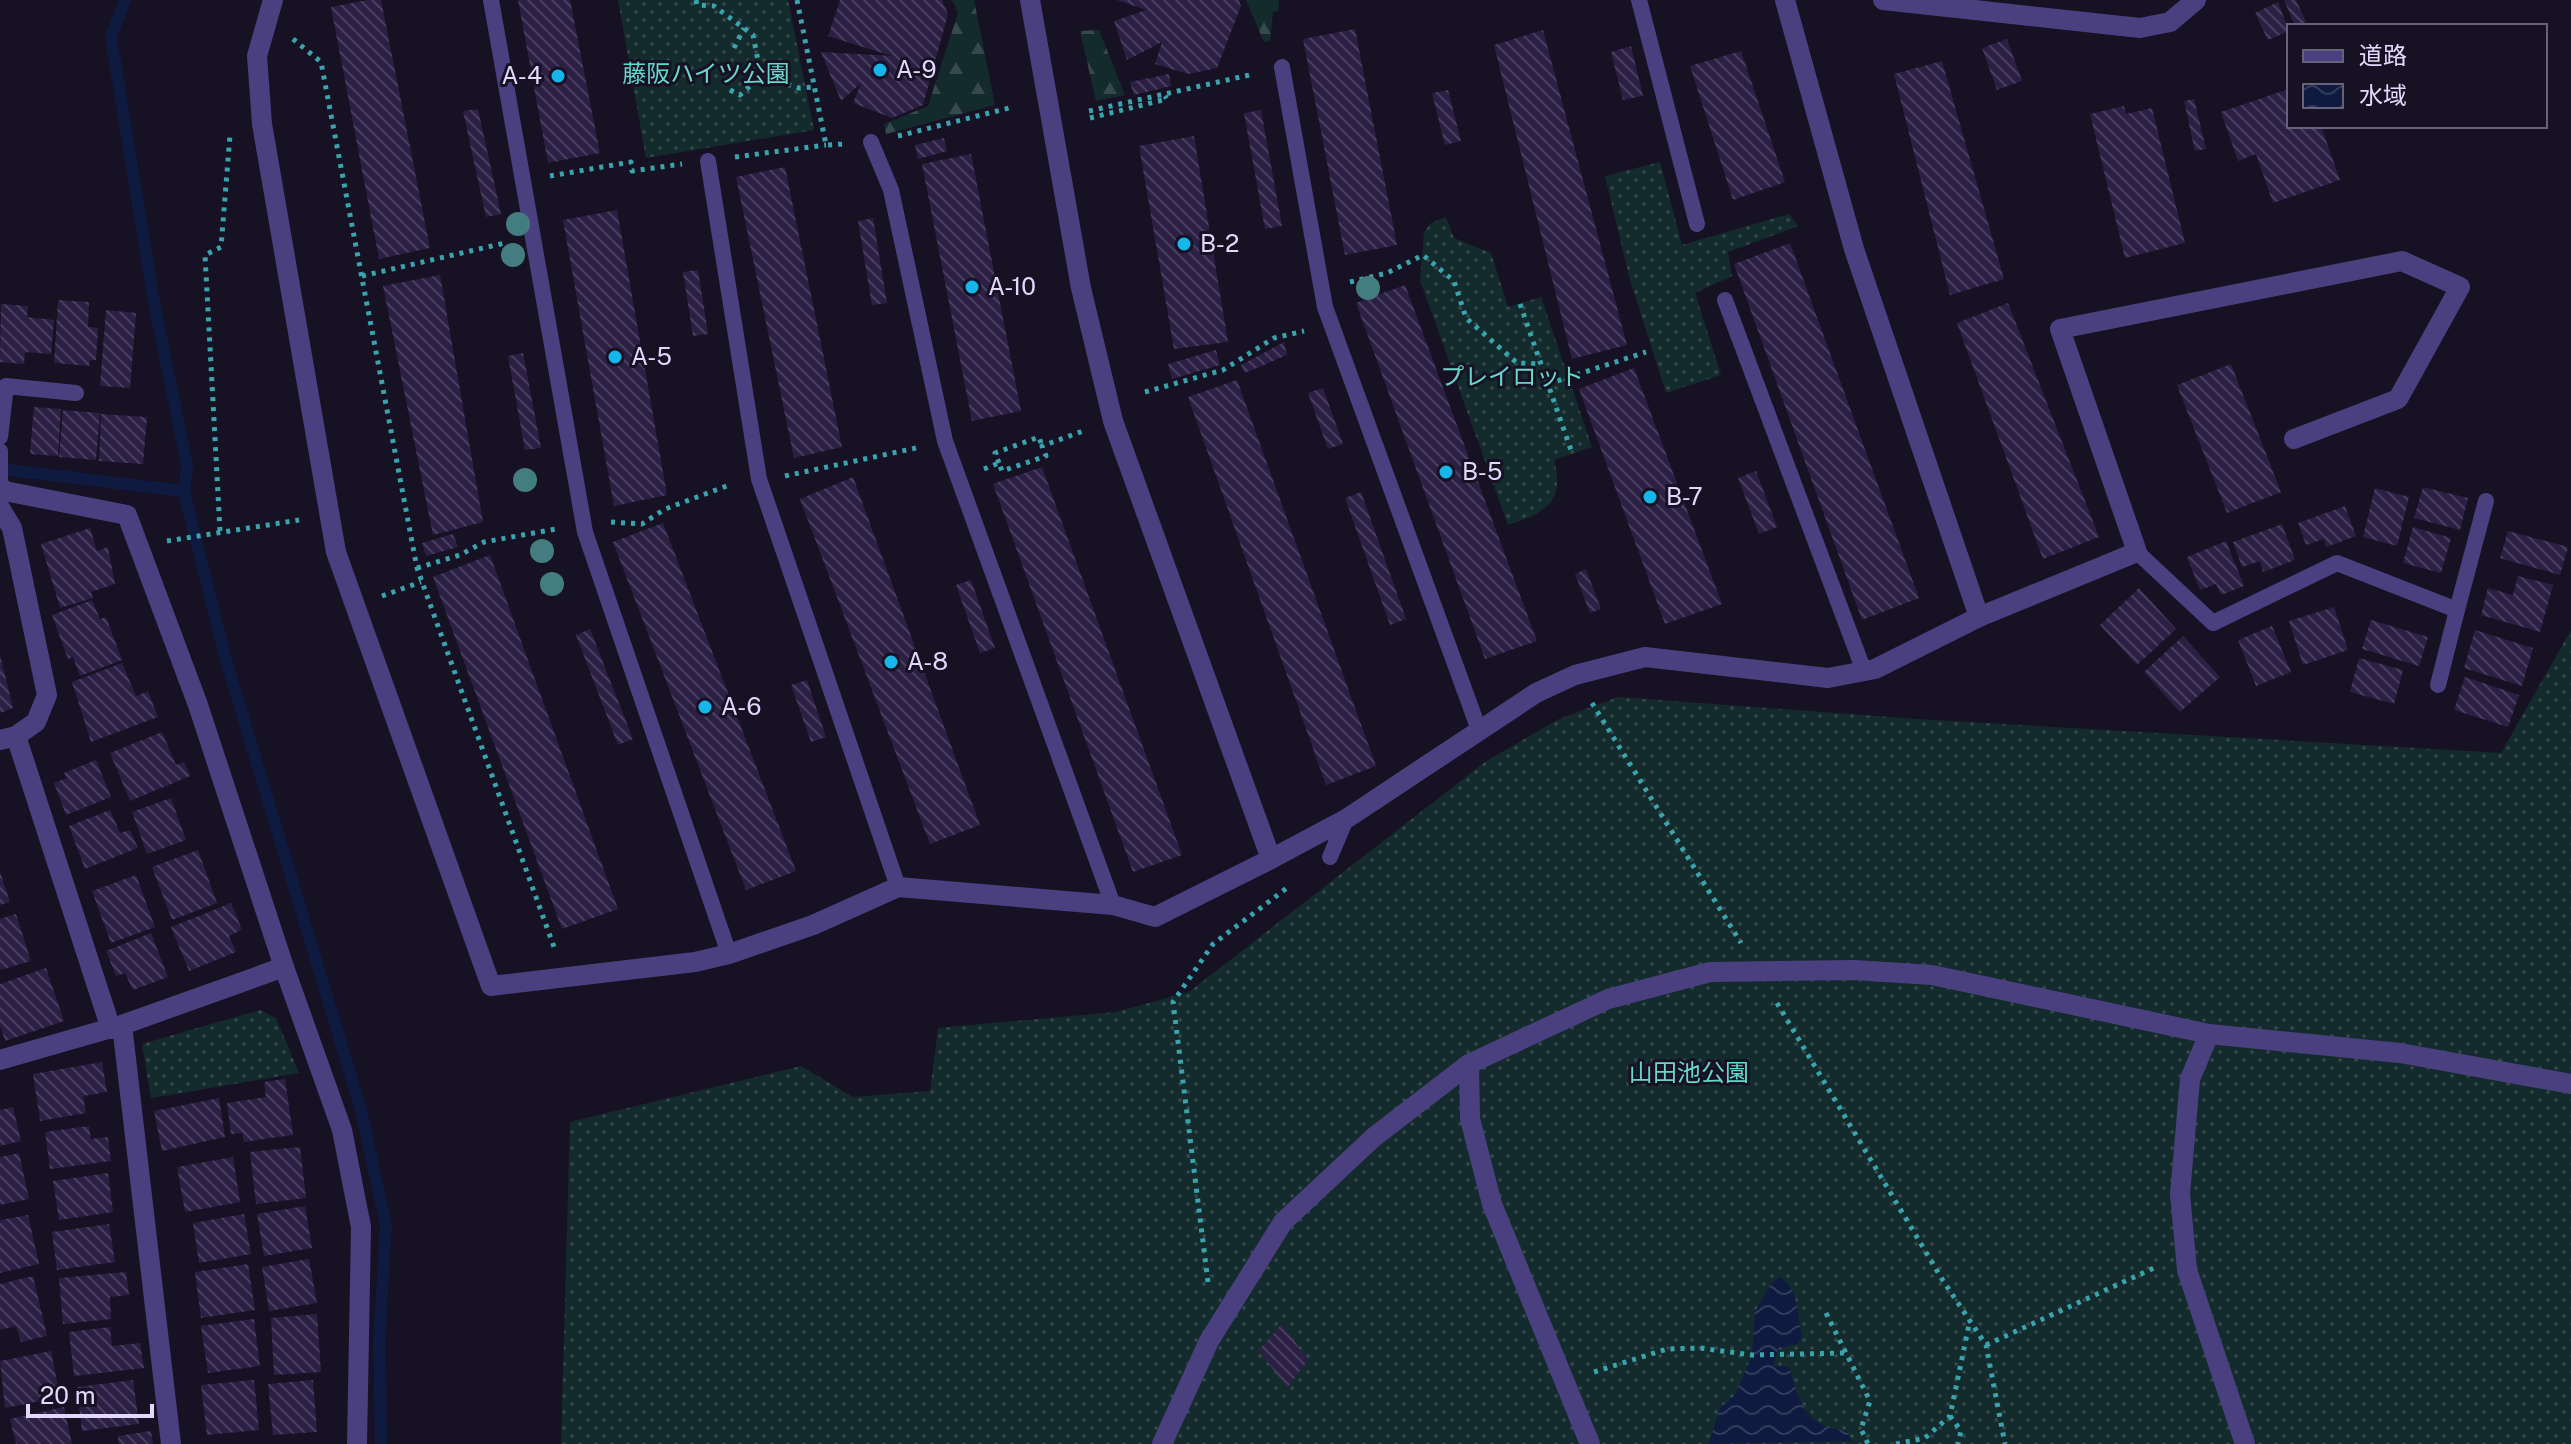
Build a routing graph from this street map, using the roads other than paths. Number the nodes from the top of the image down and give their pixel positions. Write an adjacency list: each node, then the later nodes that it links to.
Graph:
1 (491, 0): 33 (lane)
2 (1030, 0): 30 (street)
3 (1639, 0): 12 (lane)
4 (1785, 0): 23 (street)
5 (1883, 0): 7 (street)
6 (2196, 0): 7 (street)
7 (2009, 7)
8 (271, 9): 33 (street)
9 (1282, 67): 26 (lane)
10 (871, 142): 32 (lane)
11 (708, 161): 31 (lane)
12 (1697, 224)
13 (1725, 300): 24 (lane)
14 (3, 386): 15 (lane); 16 (lane)
15 (76, 393)
16 (0, 437)
17 (2294, 439): 21 (street)
18 (0, 453): 19 (lane)
19 (2, 494): 27 (street); 34 (street)
20 (2486, 501): 22 (lane)
21 (2137, 552): 22 (lane); 23 (street)
22 (2457, 610): 25 (lane)
23 (1979, 617): 24 (street)
24 (1864, 671): 26 (street)
25 (2438, 685)
26 (1479, 730): 28 (street)
27 (8, 738): 35 (street)
28 (1346, 819): 29 (lane); 30 (street)
29 (1330, 857)
30 (1271, 859): 32 (street)
31 (898, 887): 32 (street); 33 (street)
32 (1113, 905)
33 (729, 954)
34 (284, 967): 35 (street); 41 (street)
35 (117, 1027): 37 (street); 40 (street)
36 (2209, 1034): 38 (street); 39 (street); 44 (street)
37 (0, 1060)
38 (1469, 1064): 42 (street); 43 (street)
39 (2571, 1084)
40 (171, 1444)
41 (357, 1444)
42 (1162, 1444)
43 (1590, 1444)
44 (2245, 1444)

